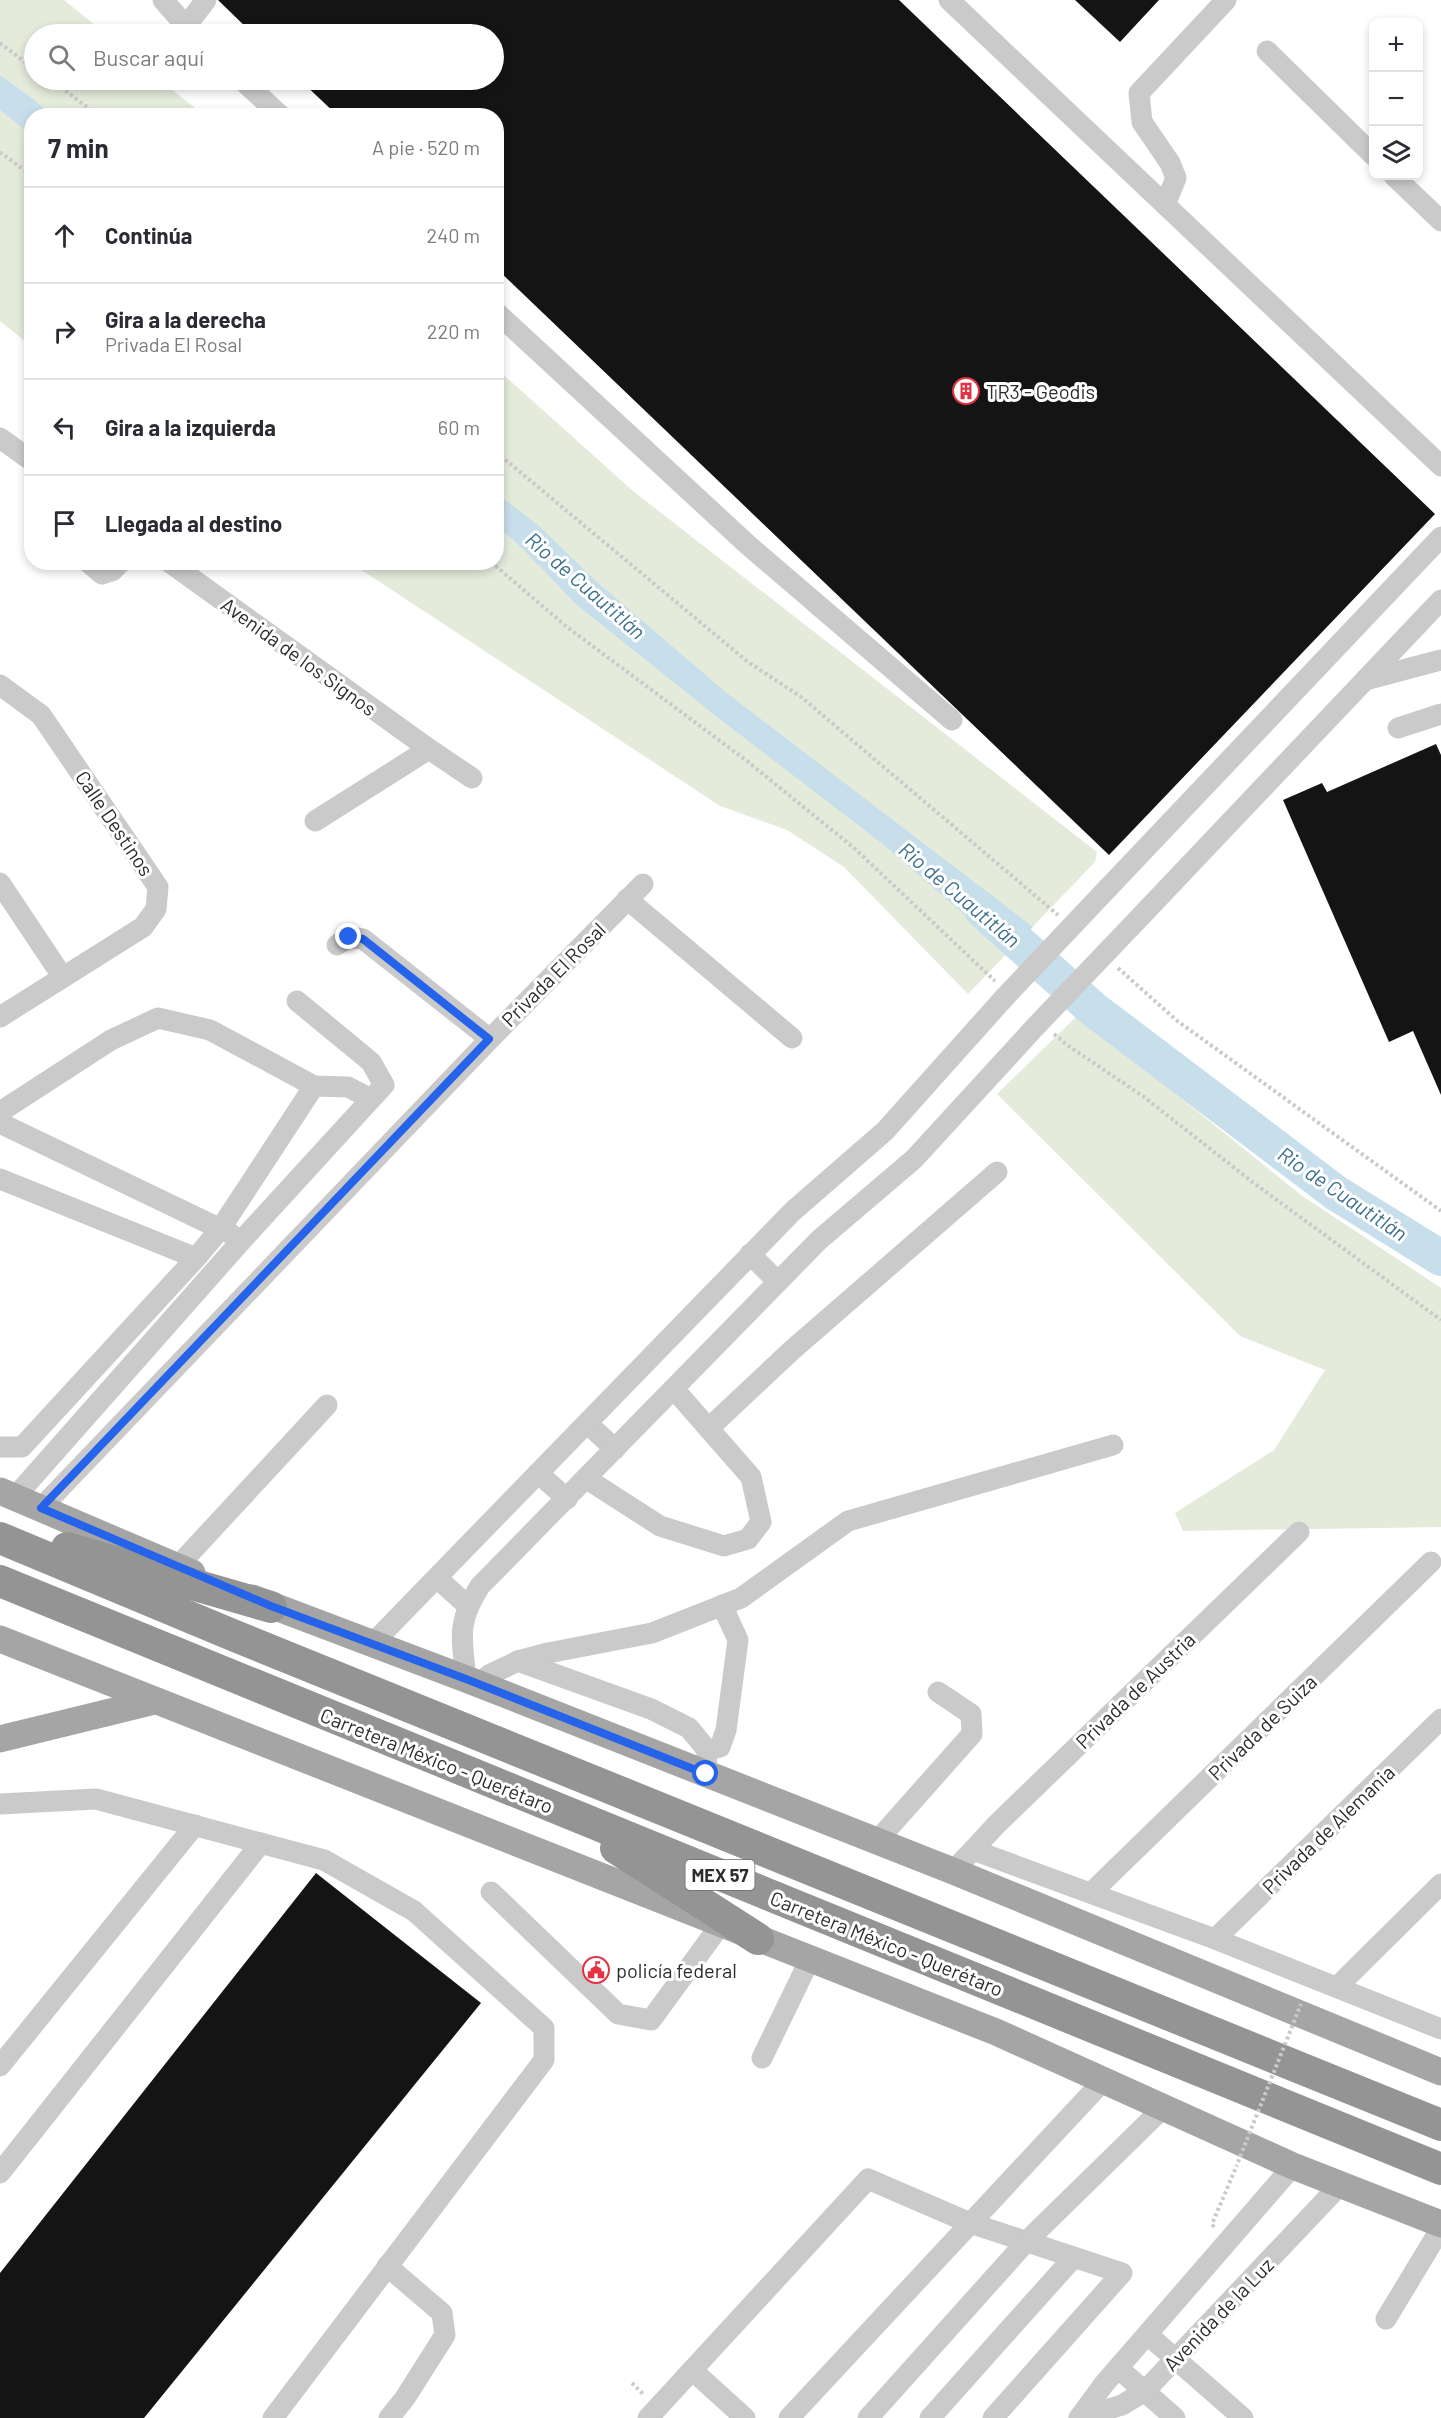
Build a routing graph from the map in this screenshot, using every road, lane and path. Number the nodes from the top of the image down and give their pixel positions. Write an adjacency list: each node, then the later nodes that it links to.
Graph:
1 (163, 0): 5 (street)
2 (206, 0): 6 (street)
3 (949, 0): 18 (street)
4 (1227, 0): 18 (street)
5 (185, 24)
6 (193, 24)
7 (0, 43): 9 (path)
8 (1266, 51): 14 (street)
9 (24, 61)
10 (64, 90): 12 (path)
11 (253, 90): 13 (street)
12 (88, 108)
13 (272, 108)
14 (1369, 151)
15 (0, 152): 16 (path)
16 (24, 170)
17 (1398, 180): 19 (street)
18 (1165, 205): 24 (street)
19 (1441, 221)
20 (504, 319): 35 (street)
21 (0, 438): 22 (street)
22 (24, 455)
23 (504, 459): 43 (path)
24 (1441, 466)
25 (1441, 538): 47 (street, bridge)
26 (97, 570): 27 (street)
27 (113, 570)
28 (180, 570): 37 (street, Avenida de los Signos)
29 (500, 570): 47 (path)
30 (1441, 600): 32 (street)
31 (1441, 660): 32 (street)
32 (1365, 680): 50 (street, bridge)
33 (0, 685): 46 (street, Calle Destinos)
34 (1441, 714): 36 (street)
35 (952, 720)
36 (1398, 728)
37 (429, 749): 38 (street, Avenida de los Signos); 39 (street)
38 (472, 778)
39 (315, 821)
40 (0, 883): 46 (street)
41 (643, 884): 42 (street, Privada El Rosal)
42 (627, 899): 51 (street); 52 (street, Privada El Rosal)
43 (1065, 920)
44 (337, 945): 52 (street)
45 (1116, 967): 59 (path)
46 (62, 976): 49 (street, Calle Destinos)
47 (1002, 992): 62 (street)
48 (297, 1001): 54 (street)
49 (0, 1017)
50 (1044, 1028): 64 (street); 65 (path)
51 (792, 1038)
52 (489, 1039): 77 (street, Privada El Rosal)
53 (314, 1086): 54 (street); 55 (street); 60 (street)
54 (371, 1099): 61 (street)
55 (0, 1112)
56 (0, 1123): 60 (street)
57 (997, 1172): 69 (street)
58 (0, 1179): 63 (street)
59 (1441, 1211)
60 (221, 1228): 61 (street); 63 (street)
61 (243, 1239): 75 (street)
62 (750, 1254): 64 (street); 68 (street)
63 (195, 1258): 71 (street)
64 (778, 1282): 66 (street)
65 (1441, 1320)
66 (674, 1389): 69 (street); 72 (street)
67 (327, 1406): 82 (street)
68 (588, 1424): 72 (street); 73 (street)
69 (709, 1428): 74 (street)
70 (1113, 1445): 85 (street)
71 (0, 1447)
72 (615, 1449): 74 (street)
73 (538, 1473): 76 (street); 83 (street)
74 (587, 1479): 76 (street)
75 (8, 1494): 77 (main road)
76 (567, 1499): 87 (street)
77 (41, 1508): 82 (main road)
78 (0, 1528): 86 (highway)
79 (1299, 1532): 102 (street, Privada de Austria)
80 (0, 1538): 119 (highway, Carretera México - Querétaro / MEX 57)
81 (1431, 1562): 106 (street, Privada de Suiza)
82 (178, 1566): 86 (main road)
83 (437, 1578): 87 (street); 89 (street)
84 (0, 1581): 98 (highway, Carretera México - Querétaro / MEX 57)
85 (722, 1605): 90 (street); 96 (street)
86 (271, 1606): 89 (main road)
87 (468, 1606): 91 (street)
88 (0, 1639): 93 (main road)
89 (373, 1643): 91 (main road)
90 (518, 1661): 91 (street); 96 (street)
91 (473, 1682): 96 (main road)
92 (938, 1692): 100 (street)
93 (155, 1701): 95 (main road); 107 (main road)
94 (1441, 1719): 109 (street, Privada de Alemania)
95 (0, 1739)
96 (707, 1762): 100 (main road)
97 (4, 1807): 99 (street)
98 (564, 1811): 108 (highway); 121 (highway, Carretera México - Querétaro / MEX 57)
99 (195, 1826): 101 (street); 115 (street)
100 (877, 1841): 103 (main road)
101 (261, 1843): 122 (street); 129 (street)
102 (973, 1850): 103 (street, Privada de Austria); 106 (street)
103 (953, 1871): 116 (main road)
104 (1441, 1884): 111 (street)
105 (491, 1892): 107 (street)
106 (1092, 1892): 109 (street)
107 (721, 1924): 108 (main road)
108 (758, 1939): 110 (main road)
109 (1215, 1939): 111 (street)
110 (810, 1959): 114 (street); 117 (main road)
111 (1336, 1987): 113 (street)
112 (1300, 2004): 125 (path, bridge)
113 (1441, 2029)
114 (762, 2058)
115 (0, 2066)
116 (1441, 2072)
117 (1103, 2081): 118 (main road); 124 (street)
118 (1163, 2108): 120 (main road); 127 (street)
119 (1441, 2125)
120 (1293, 2166): 123 (main road); 131 (street, Avenida de la Luz)
121 (1441, 2169)
122 (0, 2173)
123 (1340, 2185): 126 (main road); 132 (street, Avenida de la Luz)
124 (970, 2223): 127 (street); 134 (street); 140 (street)
125 (1212, 2224)
126 (1441, 2226): 130 (street)
127 (1026, 2242): 128 (street); 141 (street)
128 (1074, 2258): 142 (street); 143 (street)
129 (387, 2266): 136 (street); 137 (street)
130 (1386, 2319)
131 (1148, 2335): 132 (street); 133 (street, Avenida de la Luz)
132 (1176, 2358): 135 (street, Avenida de la Luz); 145 (street)
133 (1118, 2368): 135 (street); 135 (street, Avenida de la Luz)
134 (693, 2370): 138 (street); 139 (street)
135 (1145, 2391): 144 (street)
136 (273, 2418)
137 (389, 2418)
138 (648, 2418)
139 (744, 2418)
140 (789, 2418)
141 (868, 2418)
142 (930, 2418)
143 (993, 2418)
144 (1175, 2418)
145 (1243, 2418)

